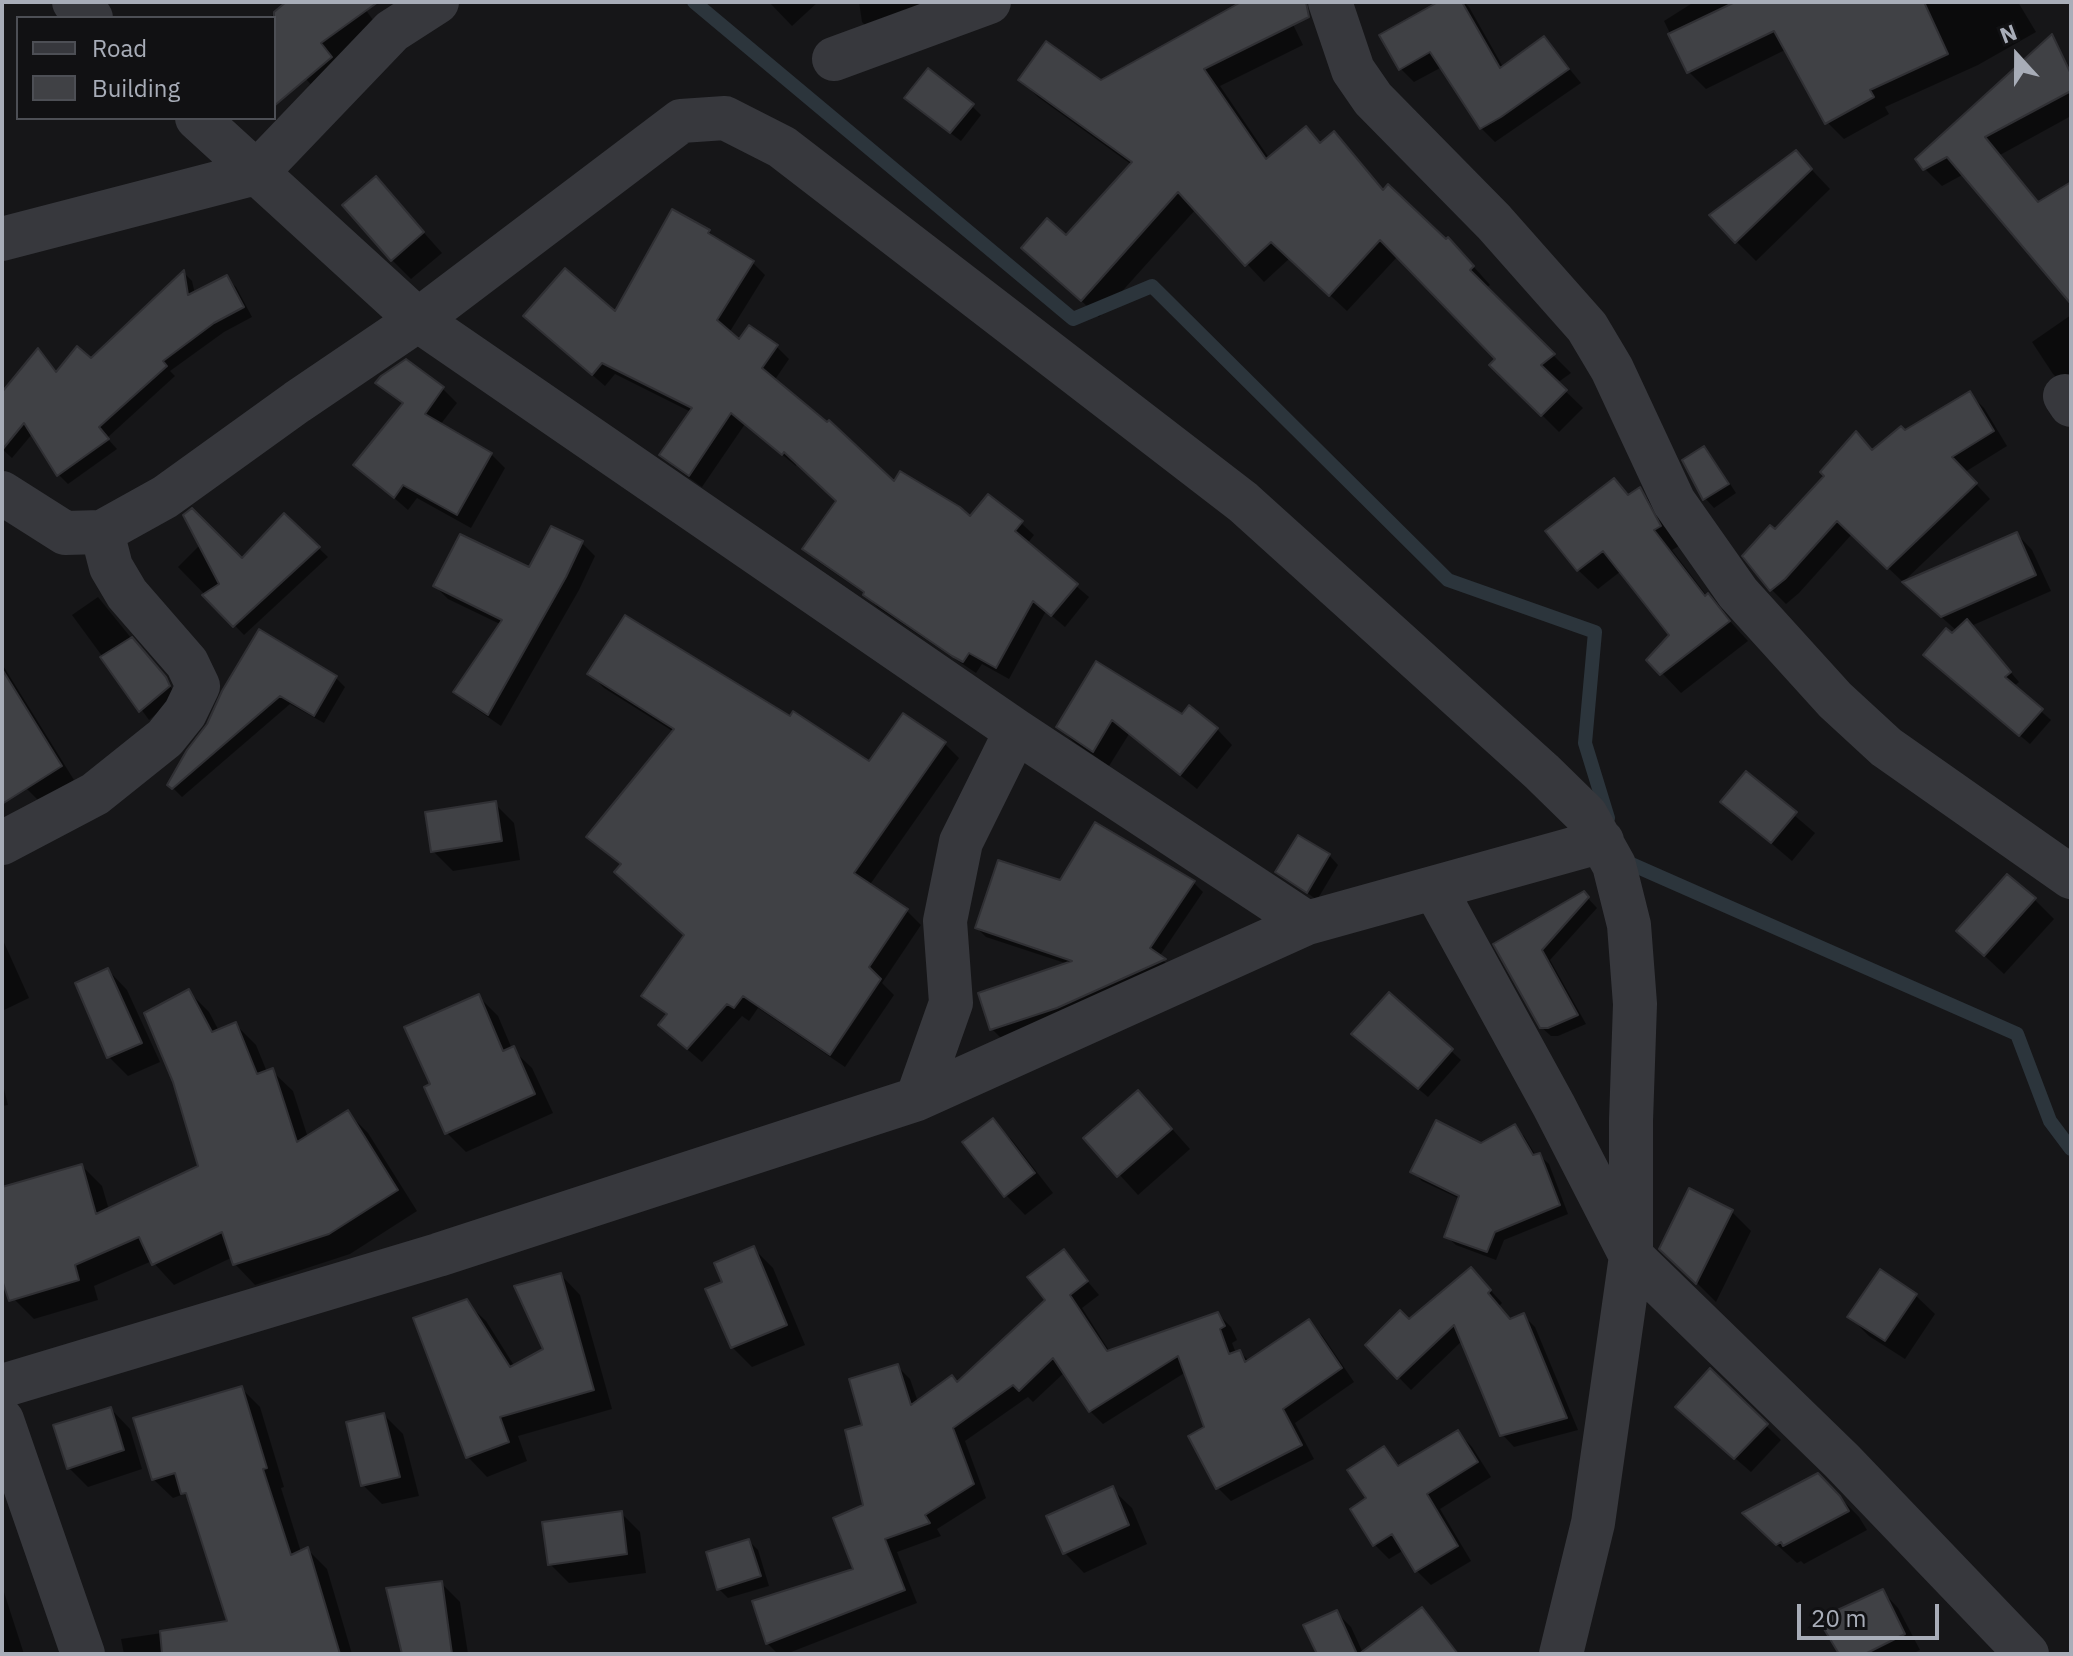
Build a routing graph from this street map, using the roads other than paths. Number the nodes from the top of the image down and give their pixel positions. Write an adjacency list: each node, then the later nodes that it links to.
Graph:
1 (74, 2): 5 (street)
2 (437, 2): 8 (street)
3 (989, 2): 6 (street)
4 (1330, 2): 16 (street)
5 (89, 16)
6 (834, 59)
7 (199, 120): 8 (street)
8 (256, 173): 9 (street); 10 (street)
9 (2, 239)
10 (418, 320): 12 (street); 13 (street); 14 (street)
11 (2, 493): 12 (street)
12 (102, 532): 15 (street)
13 (1016, 731): 18 (street); 19 (street)
14 (1602, 841): 17 (street); 20 (street)
15 (2, 843)
16 (2071, 877)
17 (1435, 889): 18 (street); 20 (street)
18 (1307, 923): 19 (street)
19 (917, 1099): 21 (street)
20 (1631, 1256): 24 (street); 25 (street)
21 (2, 1386)
22 (2, 1420): 23 (street)
23 (83, 1654)
24 (1561, 1654)
25 (2027, 1654)

